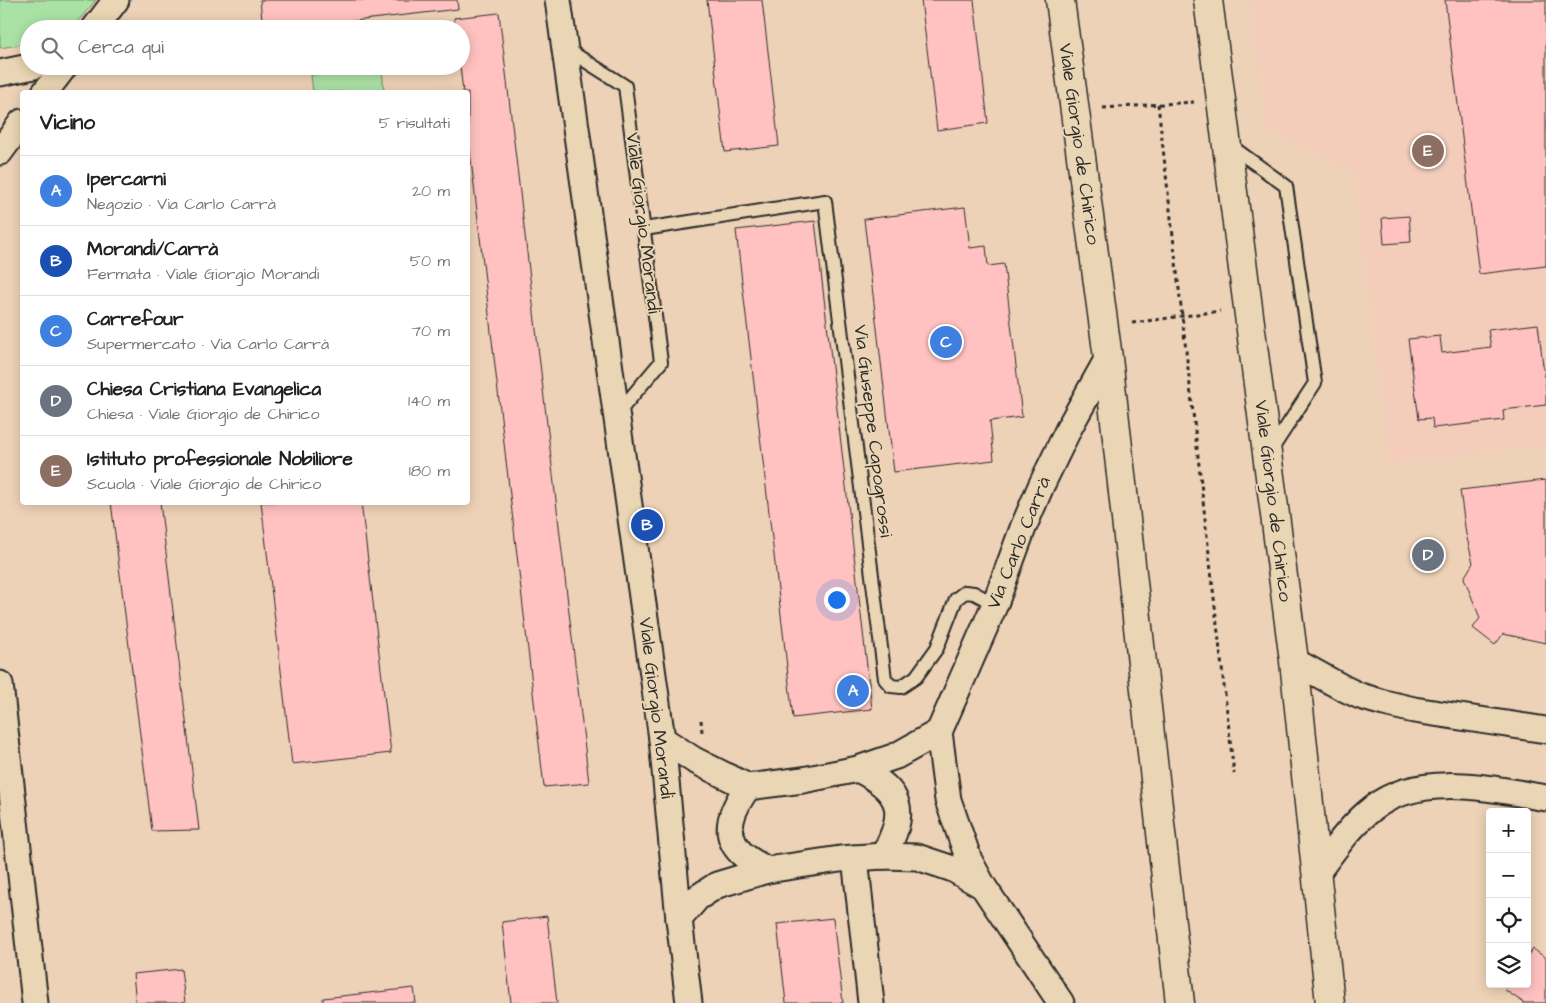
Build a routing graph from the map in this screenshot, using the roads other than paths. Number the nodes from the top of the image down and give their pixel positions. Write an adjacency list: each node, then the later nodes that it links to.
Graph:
1 (116, 0): 5 (street)
2 (558, 0): 6 (street, Viale Giorgio Morandi)
3 (1060, 0): 15 (street, Viale Giorgio de Chirico)
4 (1208, 0): 12 (street, Viale Giorgio de Chirico)
5 (101, 20)
6 (565, 48): 14 (lane, Viale Giorgio Morandi); 16 (street, Viale Giorgio Morandi)
7 (20, 68): 8 (street)
8 (0, 72)
9 (58, 75): 10 (street)
10 (47, 90)
11 (20, 125): 13 (street)
12 (1227, 144): 17 (street, Viale Giorgio de Chirico); 17 (lane)
13 (0, 152)
14 (644, 229): 16 (lane, Viale Giorgio Morandi); 18 (lane, Via Giuseppe Capogrossi)
15 (1108, 358): 18 (street, Via Carlo Carrà); 37 (street, Viale Giorgio de Chirico)
16 (616, 414): 23 (street, Viale Giorgio Morandi)
17 (1267, 456): 19 (street, Viale Giorgio de Chirico)
18 (995, 604): 22 (street, Via Carlo Carrà)
19 (1294, 661): 21 (street); 30 (street, Viale Giorgio de Chirico)
20 (0, 684): 33 (street)
21 (1546, 730)
22 (939, 732): 24 (street); 31 (street)
23 (662, 739): 25 (street); 32 (street, Viale Giorgio Morandi)
24 (858, 770): 25 (street); 27 (street)
25 (748, 787): 29 (street)
26 (1546, 798): 30 (street)
27 (883, 856): 28 (street); 31 (street)
28 (855, 858): 29 (street); 35 (street)
29 (767, 870): 32 (street)
30 (1316, 874): 38 (street, Viale Giorgio de Chirico)
31 (983, 886): 36 (street)
32 (679, 919): 34 (street, Viale Giorgio Morandi)
33 (35, 1003)
34 (689, 1003)
35 (871, 1003)
36 (1061, 1003)
37 (1180, 1003)
38 (1330, 1003)

